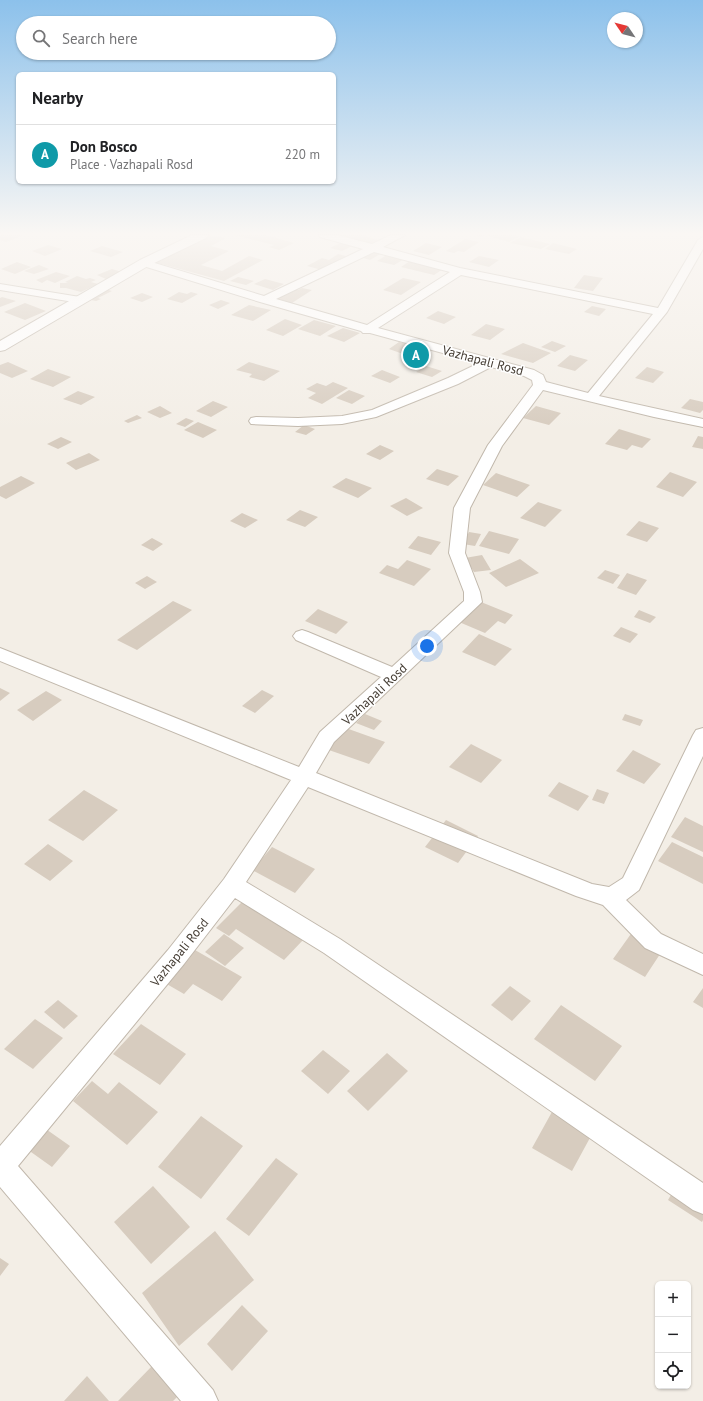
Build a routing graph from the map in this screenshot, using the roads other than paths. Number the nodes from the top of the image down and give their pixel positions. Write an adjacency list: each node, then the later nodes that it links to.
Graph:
1 (80, 300): 8 (street)
2 (265, 300): 7 (street, Vazhapali Rosd)
3 (411, 300): 7 (street)
4 (603, 300): 6 (street)
5 (668, 300): 6 (street)
6 (661, 312): 11 (street)
7 (368, 330): 9 (street, Vazhapali Rosd)
8 (0, 347)
9 (490, 362): 10 (street, Vazhapali Rosd); 12 (street)
10 (540, 385): 11 (street); 16 (street, Vazhapali Rosd)
11 (591, 397): 13 (street)
12 (256, 421)
13 (703, 423)
14 (302, 636): 16 (street)
15 (0, 654): 18 (street)
16 (394, 675): 18 (street, Vazhapali Rosd)
17 (701, 743): 20 (street)
18 (304, 776): 19 (street, Vazhapali Rosd); 20 (street)
19 (232, 885): 22 (street, Vazhapali Rosd); 23 (street)
20 (610, 898): 21 (street)
21 (703, 964)
22 (0, 1167): 24 (street)
23 (703, 1200)
24 (202, 1401)

